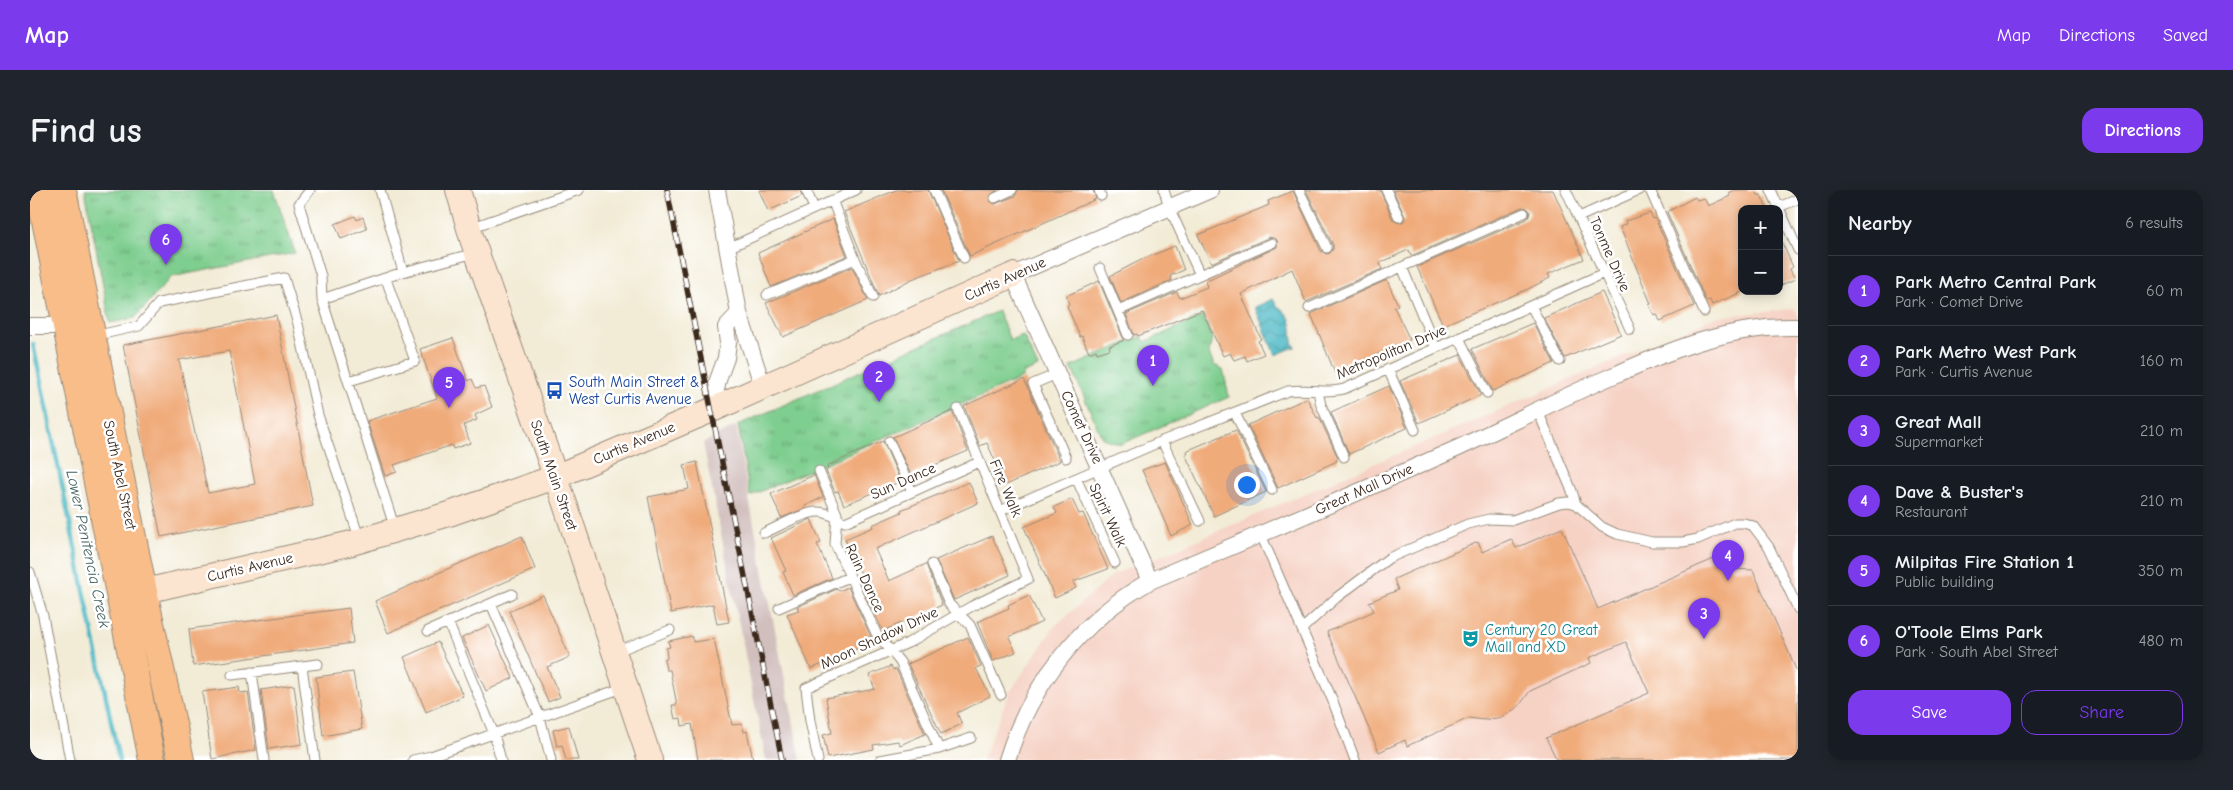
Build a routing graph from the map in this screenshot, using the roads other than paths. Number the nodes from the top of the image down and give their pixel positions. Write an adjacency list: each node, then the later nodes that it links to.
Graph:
1 (39, 190): 56 (main road, South Abel Street)
2 (63, 190): 46 (main road, South Abel Street)
3 (310, 190): 49 (lane)
4 (380, 190): 41 (lane)
5 (458, 190): 31 (street, South Main Street)
6 (579, 190): 31 (lane)
7 (717, 190): 33 (street)
8 (806, 190): 25 (lane)
9 (856, 190): 22 (lane)
10 (934, 190): 37 (lane)
11 (1012, 190): 20 (lane)
12 (1164, 190): 26 (lane)
13 (1210, 190): 26 (street, Curtis Avenue)
14 (1299, 190): 34 (lane)
15 (1386, 190): 29 (lane)
16 (1566, 190): 30 (lane, Tonme Drive)
17 (1639, 190): 30 (lane)
18 (1650, 190): 53 (lane)
19 (1771, 190): 23 (lane)
20 (995, 198)
21 (1798, 199): 24 (lane)
22 (832, 200): 25 (lane); 38 (lane)
23 (1778, 205)
24 (1783, 205)
25 (818, 206): 33 (lane)
26 (1169, 207): 43 (street, Curtis Avenue); 44 (lane)
27 (1524, 213): 39 (lane)
28 (1783, 216): 35 (lane)
29 (1399, 217)
30 (1579, 217): 42 (lane, Tonme Drive)
31 (469, 228): 36 (street, South Main Street)
32 (1272, 243): 44 (lane)
33 (728, 248): 54 (street)
34 (1327, 248)
35 (1798, 250)
36 (477, 253): 41 (lane); 82 (street, South Main Street)
37 (964, 258)
38 (855, 259): 47 (lane); 48 (lane)
39 (1402, 267): 51 (lane); 62 (lane)
40 (1100, 268): 52 (lane)
41 (403, 272): 45 (lane)
42 (1604, 273): 50 (lane, Metropolitan Drive); 58 (lane, Tonme Drive)
43 (1013, 275): 65 (street, Comet Drive); 67 (street, Curtis Avenue)
44 (1200, 275): 52 (lane)
45 (386, 279): 49 (lane); 66 (lane)
46 (84, 289): 56 (main road); 61 (main road, South Abel Street)
47 (766, 295)
48 (873, 297)
49 (322, 299): 66 (lane)
50 (1531, 306): 60 (lane, Metropolitan Drive); 63 (lane)
51 (1309, 308)
52 (1118, 311): 59 (lane)
53 (1704, 312)
54 (739, 313): 67 (street); 72 (street)
55 (30, 326): 56 (street)
56 (66, 326): 61 (main road); 101 (main road, South Abel Street)
57 (1798, 327): 71 (street, Great Mall Drive)
58 (1630, 329)
59 (1128, 335)
60 (1459, 338): 62 (lane, Metropolitan Drive); 69 (lane)
61 (93, 342): 93 (lane); 101 (main road, South Abel Street)
62 (1436, 348): 64 (lane, Metropolitan Drive)
63 (1560, 361)
64 (1388, 369): 68 (lane, Metropolitan Drive); 74 (lane)
65 (1057, 374): 78 (lane); 80 (street, Comet Drive)
66 (348, 381): 90 (lane)
67 (763, 387): 72 (street, Curtis Avenue)
68 (1318, 392): 73 (lane, Metropolitan Drive); 77 (lane)
69 (1487, 393)
70 (958, 409): 79 (lane, Fire Walk)
71 (1537, 409): 86 (lane); 92 (street, Great Mall Drive)
72 (712, 410): 82 (street, Curtis Avenue)
73 (1235, 413): 76 (lane, Metropolitan Drive); 84 (lane)
74 (1415, 430)
75 (888, 441): 85 (lane)
76 (1162, 441): 80 (lane, Metropolitan Drive); 89 (lane)
77 (1344, 457)
78 (1066, 458)
79 (979, 462): 85 (lane, Sun Dance); 87 (lane, Fire Walk)
80 (1101, 467): 83 (lane, Metropolitan Drive); 99 (street, Comet Drive)
81 (819, 472): 88 (lane)
82 (555, 477): 90 (street, Curtis Avenue); 111 (street, South Main Street)
83 (1076, 478): 87 (lane, Metropolitan Drive); 94 (lane, Spirit Walk)
84 (1272, 490)
85 (912, 492): 88 (lane, Sun Dance)
86 (1576, 504): 104 (lane); 107 (lane)
87 (1000, 511): 98 (lane, Fire Walk)
88 (837, 520): 91 (lane); 97 (lane, Rain Dance)
89 (1200, 520)
90 (395, 530): 93 (street, Curtis Avenue)
91 (764, 533)
92 (1261, 535): 99 (street, Great Mall Drive); 107 (lane)
93 (360, 540): 101 (street, Curtis Avenue)
94 (1115, 563)
95 (932, 564): 105 (lane)
96 (30, 572): 122 (lane)
97 (850, 577): 103 (lane); 110 (lane, Rain Dance)
98 (1028, 579): 105 (lane, Moon Shadow Drive)
99 (1150, 580): 133 (street, Great Mall Drive)
100 (512, 594): 102 (lane)
101 (131, 595): 123 (main road, South Abel Street); 124 (main road, South Abel Street)
102 (491, 604): 106 (lane); 118 (lane)
103 (779, 608)
104 (1798, 609)
105 (959, 614): 110 (lane, Moon Shadow Drive); 117 (lane)
106 (448, 622): 109 (lane); 119 (lane)
107 (1302, 628): 134 (lane)
108 (670, 630): 111 (lane)
109 (428, 631)
110 (889, 650): 121 (lane, Rain Dance); 131 (lane, Moon Shadow Drive)
111 (614, 652): 116 (street, South Main Street)
112 (318, 664): 113 (lane)
113 (302, 666): 114 (lane); 126 (lane)
114 (252, 672): 115 (lane); 125 (lane)
115 (232, 675)
116 (626, 687): 118 (lane); 130 (street, South Main Street)
117 (1001, 695)
118 (540, 717): 119 (lane); 129 (lane)
119 (494, 734): 127 (lane); 128 (lane)
120 (971, 738): 121 (lane)
121 (939, 749): 132 (lane)
122 (70, 760)
123 (152, 760)
124 (181, 760)
125 (264, 760)
126 (314, 760)
127 (413, 760)
128 (501, 760)
129 (552, 760)
130 (650, 760)
131 (818, 760)
132 (880, 760)
133 (1007, 760)
134 (1355, 760)

